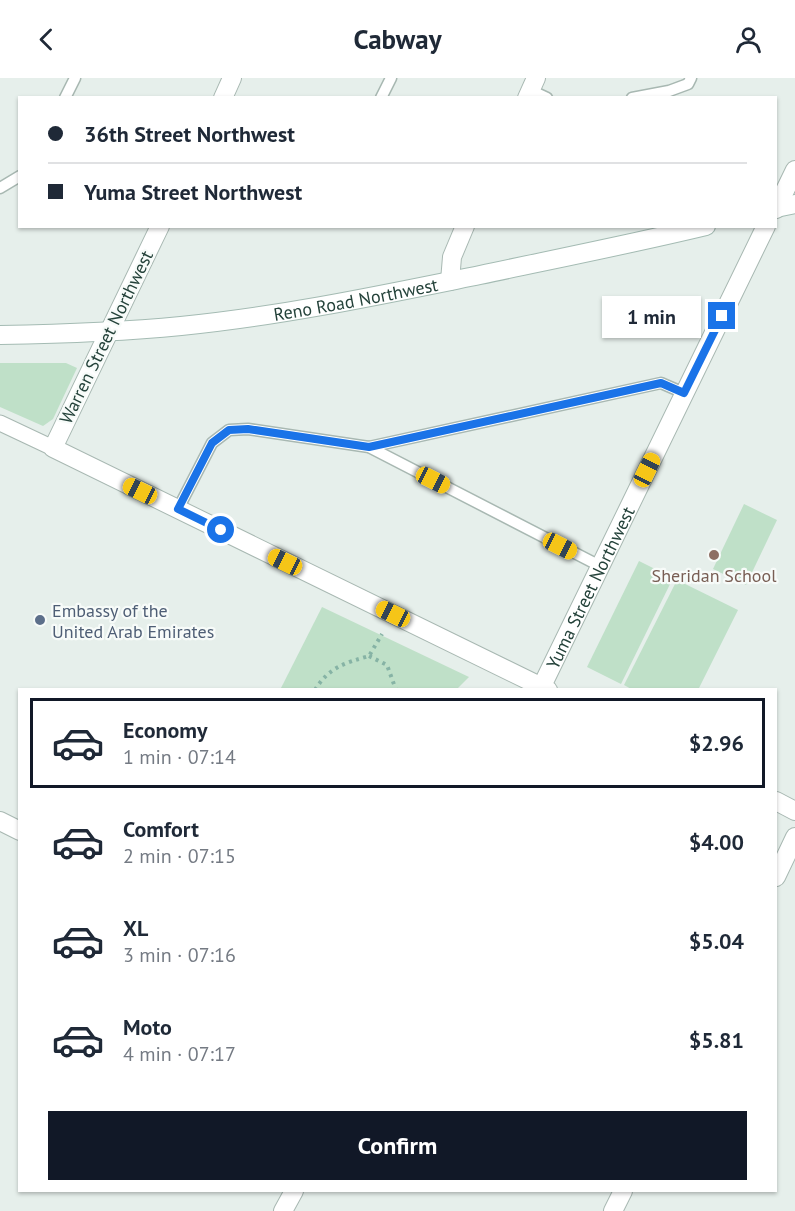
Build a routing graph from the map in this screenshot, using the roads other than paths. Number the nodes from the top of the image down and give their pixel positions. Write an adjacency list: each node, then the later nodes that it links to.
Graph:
1 (75, 78): 5 (lane)
2 (232, 78): 6 (street)
3 (391, 78): 7 (lane)
4 (691, 78): 8 (lane)
5 (66, 96)
6 (224, 96)
7 (382, 96)
8 (643, 96)
9 (795, 170): 13 (street)
10 (18, 177): 11 (lane)
11 (0, 188)
12 (795, 204): 14 (street)
13 (777, 206)
14 (777, 208)
15 (155, 228): 20 (street, Warren Street Northwest)
16 (464, 228): 19 (street)
17 (697, 228): 19 (street, Reno Road Northwest)
18 (765, 228): 22 (street, Yuma Street Northwest)
19 (450, 281): 20 (street, Reno Road Northwest)
20 (109, 332): 21 (street, Reno Road Northwest); 25 (street, Warren Street Northwest)
21 (0, 335)
22 (684, 393): 24 (lane); 27 (street, Yuma Street Northwest)
23 (0, 423): 25 (street)
24 (369, 447): 26 (lane); 27 (lane)
25 (53, 448): 26 (street)
26 (178, 509): 28 (street)
27 (600, 566): 29 (street, Yuma Street Northwest)
28 (541, 688)
29 (543, 688)
30 (777, 802): 31 (street)
31 (795, 811)
32 (0, 821): 33 (street)
33 (18, 830)
34 (795, 837): 35 (street)
35 (777, 875)
36 (293, 1192): 38 (street)
37 (623, 1192): 39 (street)
38 (283, 1211)
39 (614, 1211)

